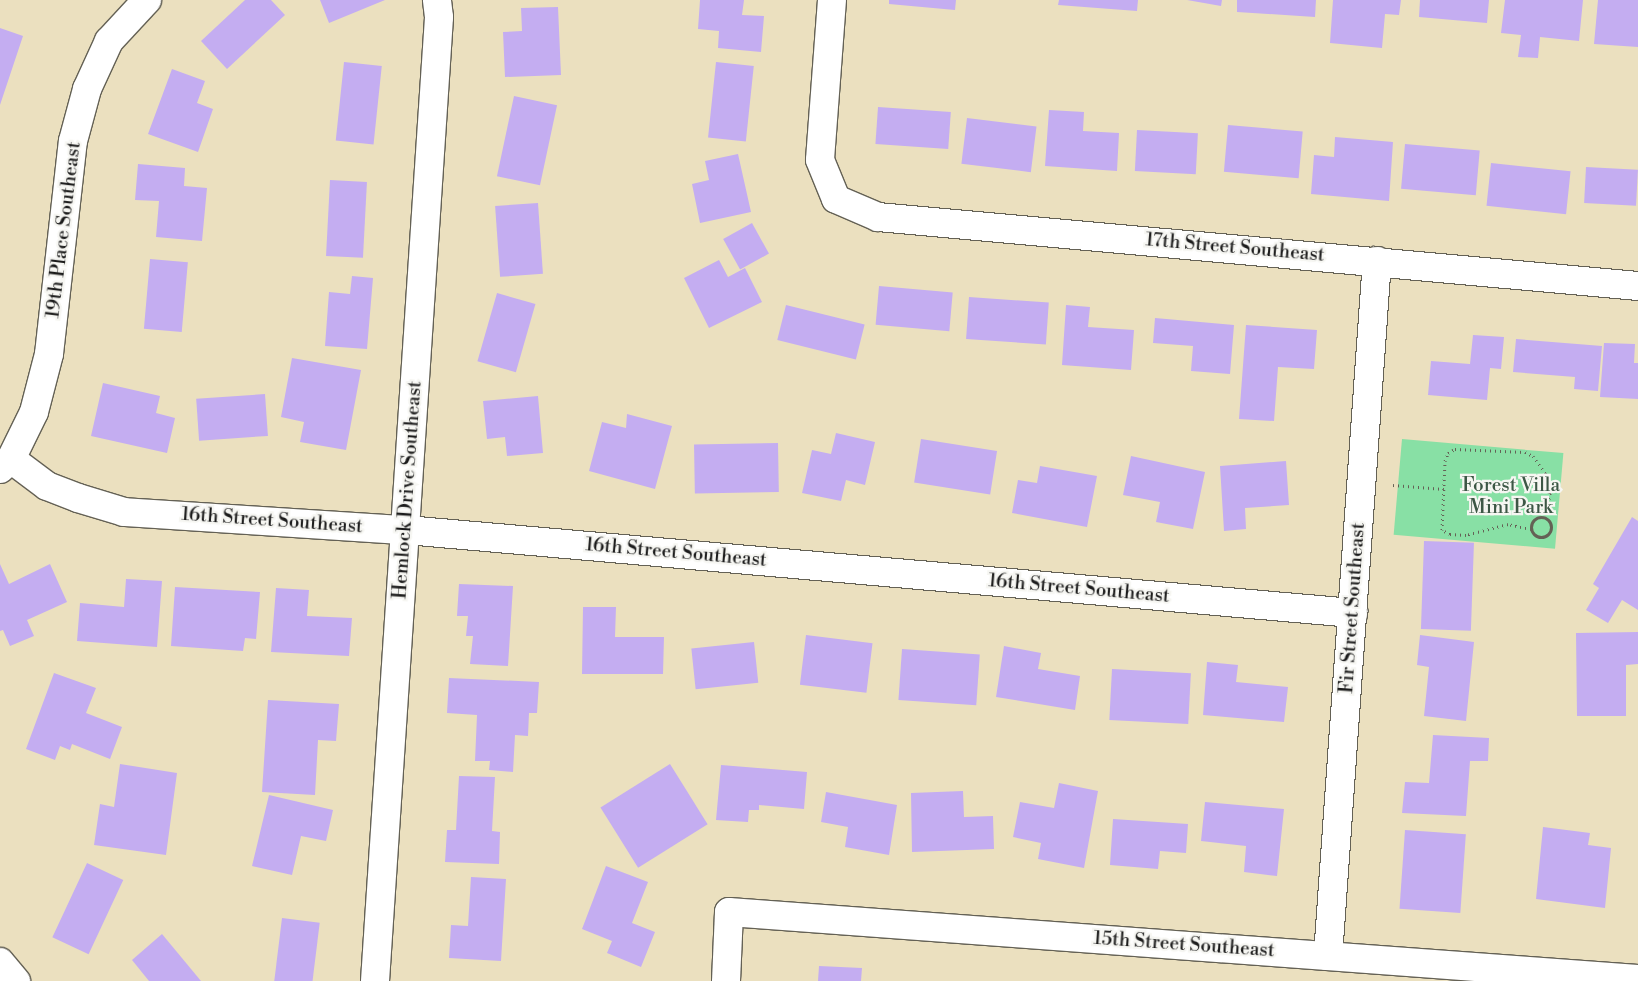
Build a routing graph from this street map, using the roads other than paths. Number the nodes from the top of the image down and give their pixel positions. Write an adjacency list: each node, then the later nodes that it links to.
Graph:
1 (147, 0): 6 (street, 19th Place Southeast)
2 (437, 0): 7 (street, Hemlock Drive Southeast)
3 (832, 0): 4 (street, 17th Street Southeast)
4 (1377, 261): 5 (street, 17th Street Southeast); 8 (street, Fir Street Southeast)
5 (1638, 286)
6 (5, 464): 7 (street, 16th Street Southeast)
7 (406, 530): 8 (street, 16th Street Southeast); 13 (street, Hemlock Drive Southeast)
8 (1353, 613): 9 (street, Fir Street Southeast)
9 (1328, 956): 11 (street, 15th Street Southeast); 14 (street, 15th Street Southeast)
10 (0, 962): 12 (street)
11 (1638, 979)
12 (16, 981)
13 (375, 981)
14 (726, 981)

